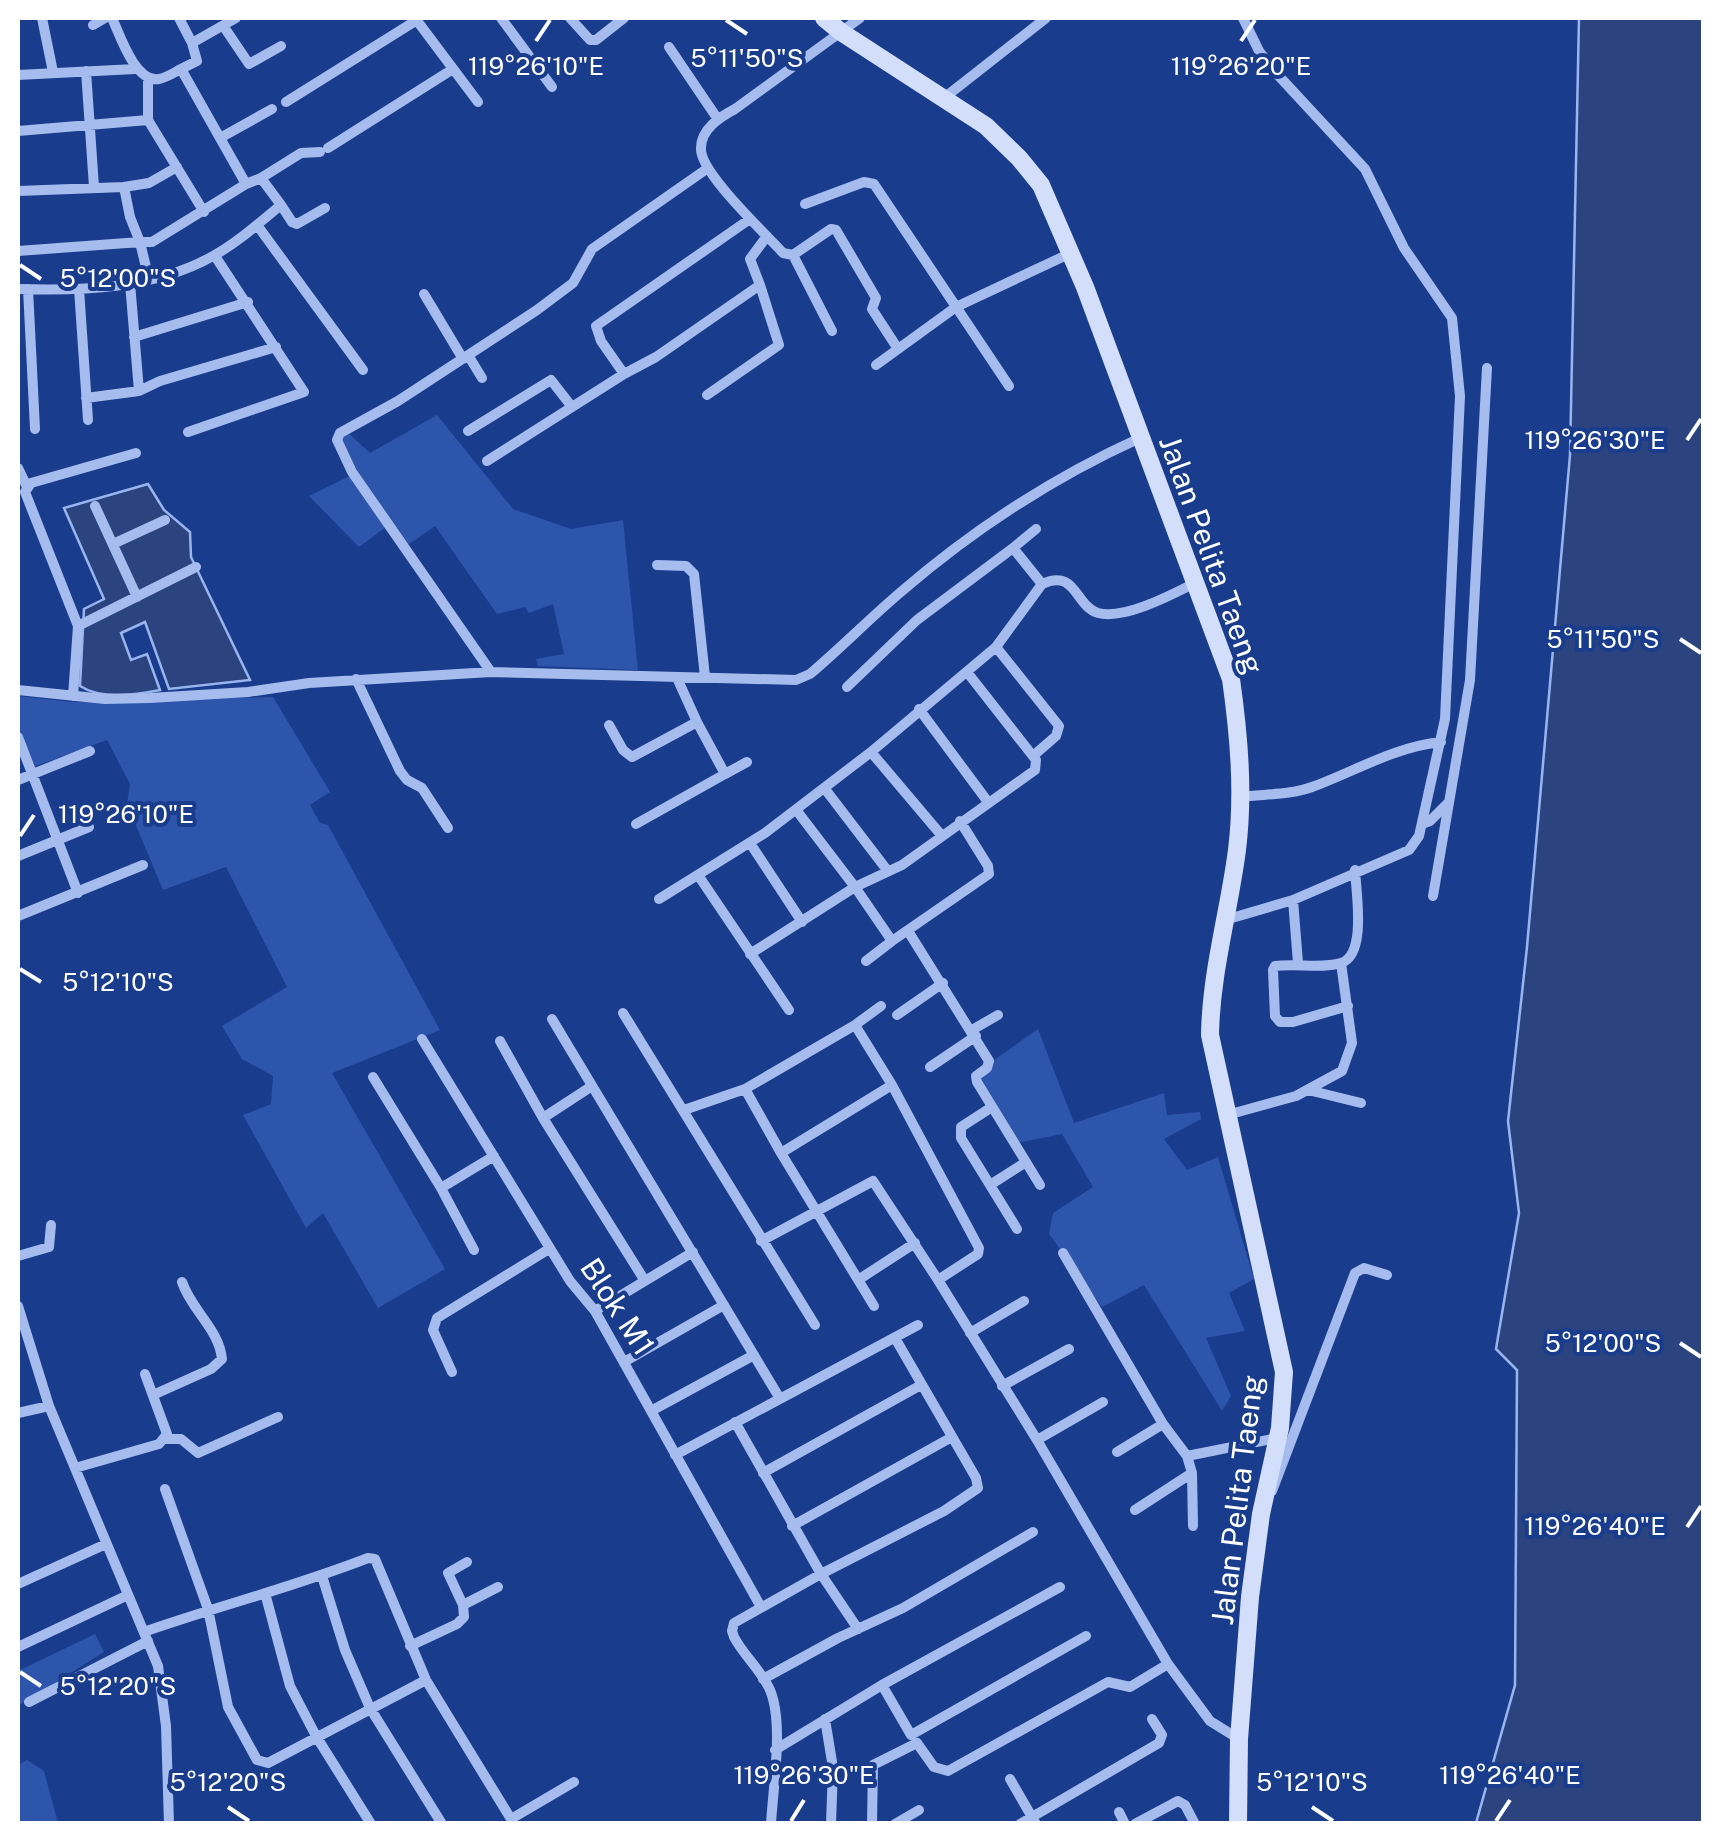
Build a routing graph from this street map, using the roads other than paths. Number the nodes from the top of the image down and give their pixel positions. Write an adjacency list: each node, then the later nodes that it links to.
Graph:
1 (42, 18): 23 (street)
2 (109, 18): 13 (street); 20 (street)
3 (180, 18): 16 (street)
4 (236, 18): 14 (street)
5 (501, 18): 26 (street)
6 (570, 18): 7 (street)
7 (624, 18)
8 (824, 18): 15 (street, Jalan Pelita Taeng)
9 (860, 18): 15 (street)
10 (1046, 18): 27 (street)
11 (1243, 18): 111 (street)
12 (416, 19): 21 (street); 28 (street)
13 (92, 24)
14 (224, 27): 16 (street); 17 (street)
15 (841, 32): 27 (street, Jalan Pelita Taeng); 31 (street)
16 (192, 43): 19 (street)
17 (281, 46)
18 (669, 47): 31 (street)
19 (181, 68): 25 (street); 35 (street)
20 (135, 69): 22 (street); 25 (street)
21 (454, 70): 29 (street); 38 (street)
22 (86, 71): 23 (street); 33 (street)
23 (52, 72): 24 (street)
24 (18, 75)
25 (148, 78): 32 (street)
26 (552, 87)
27 (944, 98): 52 (street, Jalan Pelita Taeng)
28 (286, 102)
29 (478, 102)
30 (272, 108): 35 (street)
31 (717, 118): 37 (street)
32 (148, 120): 33 (street); 36 (street)
33 (92, 126): 34 (street); 40 (street)
34 (18, 131)
35 (220, 138): 39 (street)
36 (176, 167): 41 (street); 46 (street)
37 (708, 168): 47 (street); 67 (street)
38 (261, 178): 39 (street); 44 (street)
39 (246, 184): 46 (street)
40 (94, 186): 41 (street); 42 (street)
41 (124, 187): 50 (street)
42 (18, 191)
43 (805, 204): 62 (street)
44 (280, 205): 45 (street); 48 (street)
45 (325, 208)
46 (204, 212): 50 (street)
47 (750, 218): 49 (street); 71 (street)
48 (258, 225): 54 (street); 70 (street)
49 (767, 236): 53 (street); 57 (street)
50 (140, 242): 51 (street); 55 (street)
51 (18, 250)
52 (1071, 253): 62 (street); 82 (street, Jalan Pelita Taeng)
53 (794, 255): 63 (street); 66 (street)
54 (214, 256): 55 (street); 61 (street)
55 (149, 280): 56 (street)
56 (130, 283): 58 (street); 64 (street)
57 (760, 285): 71 (street); 75 (street)
58 (79, 288): 59 (street); 76 (street)
59 (23, 289): 79 (street)
60 (424, 294): 67 (street)
61 (248, 302): 64 (street); 65 (street)
62 (956, 307): 66 (street); 73 (street)
63 (832, 332)
64 (134, 337): 74 (street)
65 (276, 347): 74 (street); 81 (street)
66 (898, 349): 68 (street)
67 (466, 357): 72 (street); 99 (street)
68 (876, 365)
69 (1487, 368): 121 (street)
70 (363, 370)
71 (624, 374): 77 (street)
72 (482, 378)
73 (1009, 386)
74 (139, 392): 76 (street)
75 (707, 395)
76 (86, 398): 78 (street)
77 (572, 407): 80 (street); 84 (street)
78 (88, 420)
79 (35, 429)
80 (468, 431)
81 (188, 432)
82 (1140, 438): 95 (street, Jalan Pelita Taeng); 102 (street)
83 (136, 453): 86 (street)
84 (488, 461)
85 (18, 468): 86 (street)
86 (26, 487): 97 (street)
87 (96, 506): 90 (street)
88 (165, 520): 90 (street)
89 (1036, 529): 91 (street)
90 (113, 544): 96 (street)
91 (1013, 548): 94 (street); 104 (street)
92 (658, 565): 102 (street)
93 (196, 568): 96 (street)
94 (1042, 584): 95 (street); 98 (street)
95 (1194, 584): 120 (street, Jalan Pelita Taeng)
96 (137, 596): 97 (street)
97 (78, 626): 106 (street)
98 (996, 646): 100 (street); 114 (street)
99 (492, 672): 101 (street); 103 (street)
100 (967, 672): 107 (street); 114 (street)
101 (677, 678): 102 (street); 108 (street)
102 (706, 678)
103 (356, 680): 106 (street); 128 (street)
104 (847, 686)
105 (18, 690): 106 (street)
106 (74, 696)
107 (919, 709): 113 (street); 122 (street)
108 (697, 722): 109 (street); 117 (street)
109 (609, 725)
110 (18, 737): 116 (street)
111 (1441, 742): 120 (street); 126 (street)
112 (90, 751): 116 (street)
113 (871, 752): 119 (street); 129 (street)
114 (1034, 756): 122 (street)
115 (748, 762): 117 (street)
116 (32, 774): 118 (street); 130 (street)
117 (726, 774): 125 (street)
118 (18, 780)
119 (825, 789): 123 (street); 134 (street)
120 (1241, 797): 143 (street, Jalan Pelita Taeng)
121 (1450, 800): 126 (street); 139 (street)
122 (988, 802): 124 (street)
123 (797, 811): 131 (street); 137 (street)
124 (960, 821): 129 (street); 145 (street)
125 (636, 824)
126 (1422, 824): 135 (street)
127 (90, 827): 130 (street)
128 (448, 828)
129 (942, 836): 134 (street)
130 (56, 838): 132 (street); 138 (street)
131 (750, 843): 136 (street); 144 (street)
132 (18, 856)
133 (142, 865): 138 (street)
134 (886, 870): 137 (street)
135 (1355, 870): 141 (street); 149 (street)
136 (698, 875): 140 (street); 147 (street)
137 (854, 887): 144 (street); 146 (street)
138 (78, 893): 142 (street)
139 (1434, 896)
140 (659, 899)
141 (1293, 900): 143 (street); 150 (street)
142 (18, 916)
143 (1225, 920): 172 (street, Jalan Pelita Taeng)
144 (802, 922): 147 (street)
145 (908, 931): 146 (street); 151 (street)
146 (892, 941): 148 (street)
147 (750, 954): 154 (street)
148 (866, 961)
149 (1340, 963): 150 (street); 153 (street)
150 (1298, 964): 153 (street)
151 (944, 984): 156 (street); 160 (street)
152 (881, 1006): 159 (street)
153 (1348, 1006): 168 (street)
154 (789, 1010)
155 (623, 1013): 171 (street)
156 (897, 1014)
157 (998, 1015): 160 (street)
158 (552, 1019): 166 (street)
159 (855, 1026): 165 (street); 167 (street)
160 (974, 1033): 163 (street); 170 (street)
161 (422, 1040): 175 (street, Blok M1)
162 (500, 1042): 173 (street)
163 (930, 1067)
164 (373, 1076): 179 (street)
165 (892, 1085): 174 (street); 192 (street)
166 (592, 1086): 173 (street); 187 (street)
167 (745, 1088): 171 (street); 174 (street)
168 (1307, 1090): 169 (street); 172 (street)
169 (1360, 1103)
170 (992, 1108): 176 (street); 177 (street)
171 (684, 1110): 183 (street)
172 (1227, 1115): 221 (street, Jalan Pelita Taeng)
173 (543, 1118): 193 (street)
174 (781, 1152): 180 (street)
175 (494, 1156): 179 (street); 185 (street, Blok M1)
176 (1026, 1162): 177 (street); 178 (street)
177 (990, 1185): 182 (street)
178 (1040, 1185)
179 (441, 1188): 186 (street)
180 (815, 1211): 183 (street); 184 (street); 191 (street)
181 (51, 1225): 189 (street)
182 (1017, 1229)
183 (761, 1240): 200 (street)
184 (915, 1244): 191 (street); 192 (street)
185 (549, 1249): 199 (street, Blok M1); 207 (street)
186 (474, 1250)
187 (693, 1252): 193 (street); 196 (street)
188 (1063, 1253): 219 (street)
189 (18, 1256)
190 (1387, 1275): 232 (street)
191 (858, 1280): 198 (street)
192 (938, 1280): 202 (street)
193 (645, 1281): 199 (street)
194 (182, 1282): 211 (street)
195 (1024, 1301): 202 (street)
196 (724, 1304): 205 (street); 206 (street)
197 (18, 1306): 214 (street)
198 (874, 1306)
199 (594, 1311): 206 (street, Blok M1)
200 (815, 1324)
201 (918, 1325): 203 (street)
202 (970, 1332): 210 (street)
203 (895, 1338): 209 (street); 212 (street)
204 (1069, 1349): 210 (street)
205 (754, 1355): 212 (street); 215 (street)
206 (624, 1362): 215 (street, Blok M1)
207 (452, 1372)
208 (145, 1374): 211 (street)
209 (921, 1386): 220 (street); 229 (street)
210 (1002, 1386): 223 (street)
211 (153, 1396): 222 (street)
212 (778, 1397): 218 (street)
213 (1103, 1402): 223 (street)
214 (49, 1406): 216 (street); 227 (street)
215 (651, 1412): 225 (street, Blok M1)
216 (18, 1414)
217 (278, 1417): 222 (street)
218 (734, 1422): 225 (street); 229 (street)
219 (1163, 1424): 224 (street); 226 (street)
220 (952, 1438): 233 (street); 238 (street)
221 (1277, 1438): 226 (street); 232 (street, Jalan Pelita Taeng)
222 (164, 1439): 227 (street)
223 (1037, 1440): 253 (street)
224 (1117, 1452)
225 (675, 1456): 246 (street, Blok M1)
226 (1187, 1456): 228 (street)
227 (74, 1468): 236 (street)
228 (1192, 1472): 231 (street); 234 (street)
229 (762, 1473): 233 (street)
230 (165, 1489): 247 (street)
231 (1135, 1510)
232 (1260, 1514): 262 (street, Jalan Pelita Taeng)
233 (792, 1526): 238 (street)
234 (1193, 1526)
235 (1033, 1532): 248 (street)
236 (106, 1544): 240 (street); 244 (street)
237 (467, 1562): 245 (street)
238 (821, 1574): 246 (street); 248 (street)
239 (322, 1576): 243 (street); 251 (street); 258 (street)
240 (18, 1584)
241 (498, 1587): 245 (street)
242 (1060, 1587): 256 (street)
243 (265, 1592): 247 (street); 261 (street)
244 (128, 1595): 249 (street); 252 (street)
245 (463, 1605): 251 (street)
246 (762, 1607): 254 (street)
247 (208, 1609): 249 (street); 261 (street)
248 (858, 1629): 254 (street)
249 (146, 1636): 257 (street); 269 (street)
250 (1086, 1636): 256 (street)
251 (410, 1646): 255 (street)
252 (18, 1647)
253 (1168, 1664): 262 (street); 274 (street)
254 (763, 1678): 263 (street)
255 (426, 1680): 258 (street); 268 (street)
256 (882, 1685): 259 (street)
257 (29, 1702)
258 (370, 1708): 261 (street); 271 (street)
259 (825, 1719): 263 (street); 273 (street)
260 (1152, 1720): 267 (street)
261 (316, 1736): 270 (street)
262 (1239, 1739): 279 (street, Jalan Pelita Taeng)
263 (775, 1750): 272 (street)
264 (1010, 1779): 267 (street)
265 (574, 1782): 268 (street)
266 (919, 1810): 275 (street)
267 (1034, 1820): 276 (street)
268 (512, 1821)
269 (169, 1824)
270 (371, 1824)
271 (442, 1824)
272 (771, 1824)
273 (831, 1824)
274 (872, 1824)
275 (896, 1824)
276 (1020, 1824)
277 (1136, 1824): 278 (street)
278 (1195, 1824)
279 (1238, 1824)

